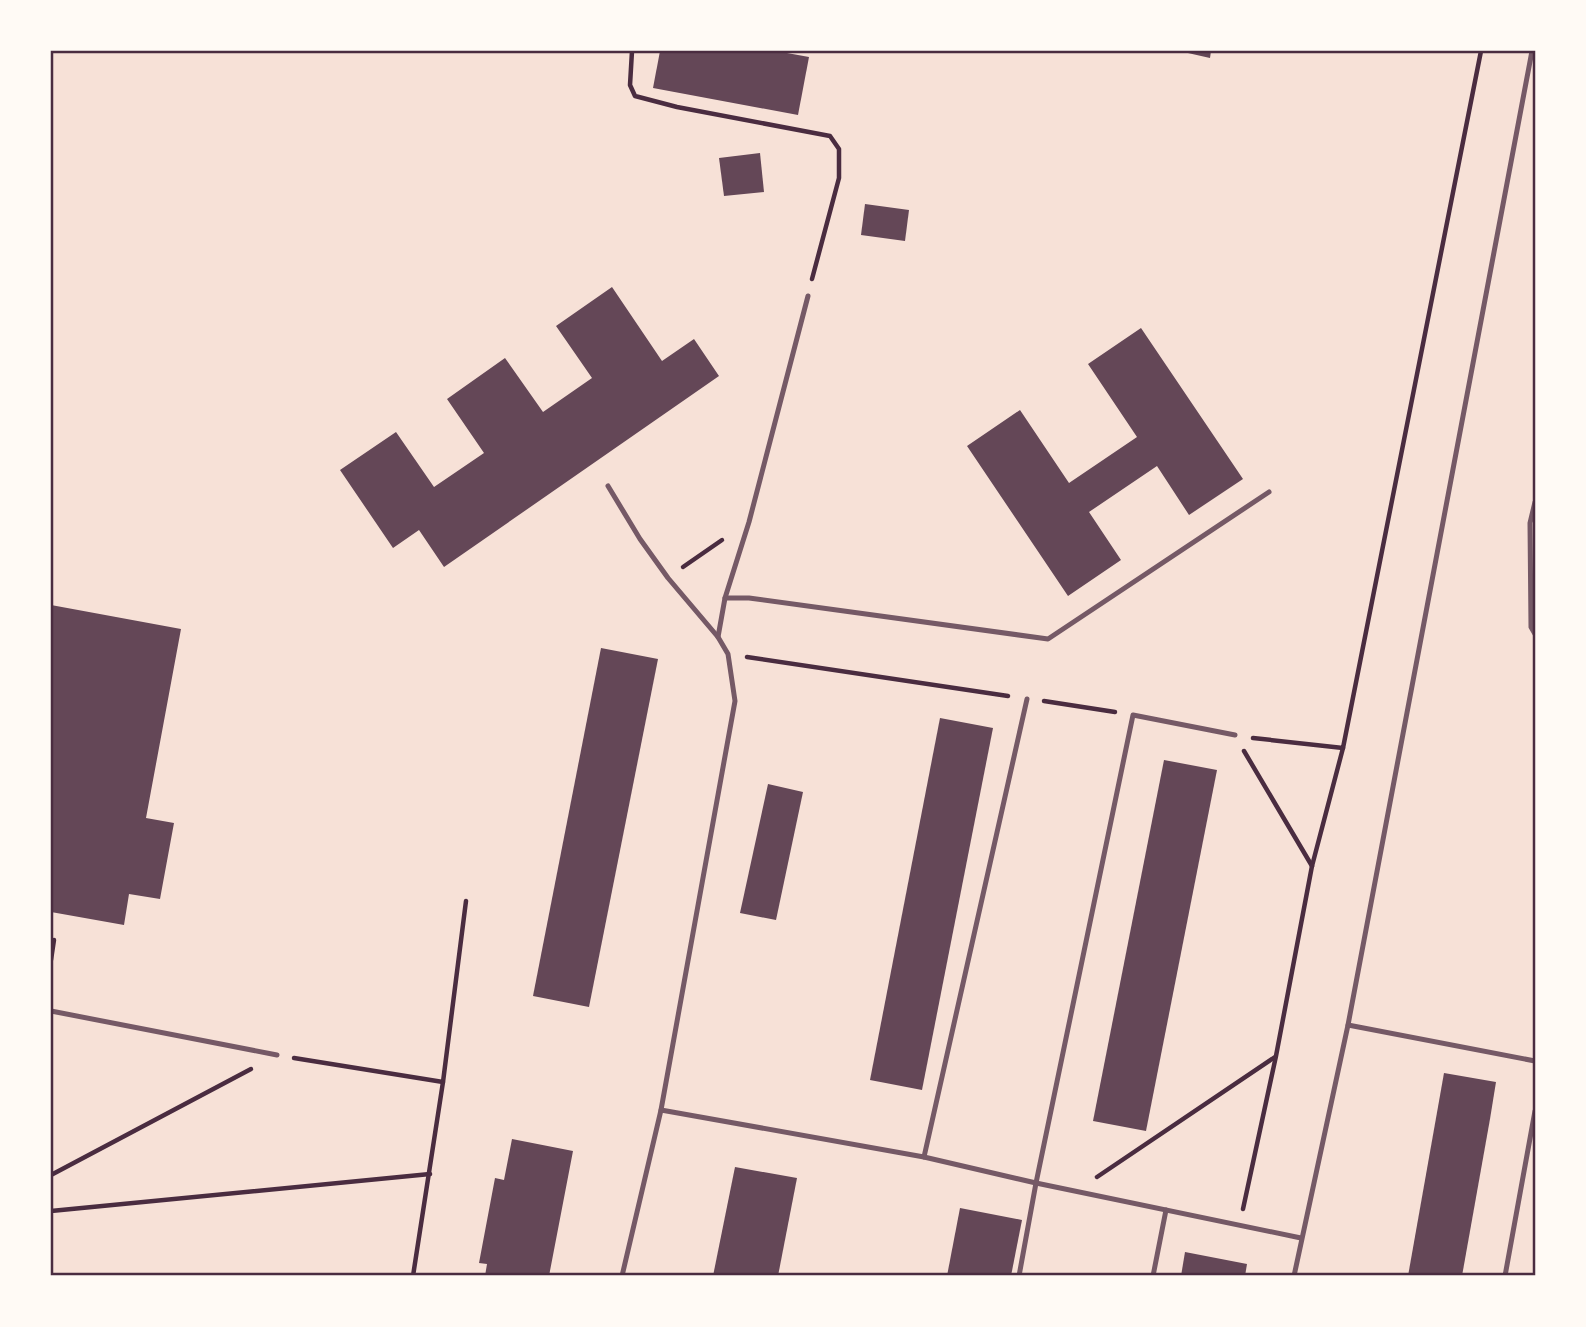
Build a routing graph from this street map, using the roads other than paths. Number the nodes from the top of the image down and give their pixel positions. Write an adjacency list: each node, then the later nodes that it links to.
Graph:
1 (1532, 51): 12 (lane)
2 (808, 296): 6 (lane)
3 (608, 486): 8 (lane)
4 (1269, 492): 6 (lane)
5 (1535, 502): 7 (lane)
6 (725, 598): 8 (lane)
7 (1535, 634)
8 (718, 637): 15 (lane)
9 (1027, 699): 17 (lane)
10 (1235, 735): 18 (lane)
11 (51, 1011): 13 (lane)
12 (1348, 1025): 14 (lane); 20 (lane)
13 (277, 1055)
14 (1535, 1060)
15 (661, 1110): 17 (lane); 21 (lane)
16 (1535, 1111): 25 (lane)
17 (924, 1157): 18 (lane)
18 (1036, 1183): 19 (lane); 22 (lane)
19 (1166, 1210): 20 (lane); 23 (lane)
20 (1301, 1238): 24 (lane)
21 (622, 1276)
22 (1019, 1276)
23 (1153, 1276)
24 (1294, 1276)
25 (1505, 1276)

